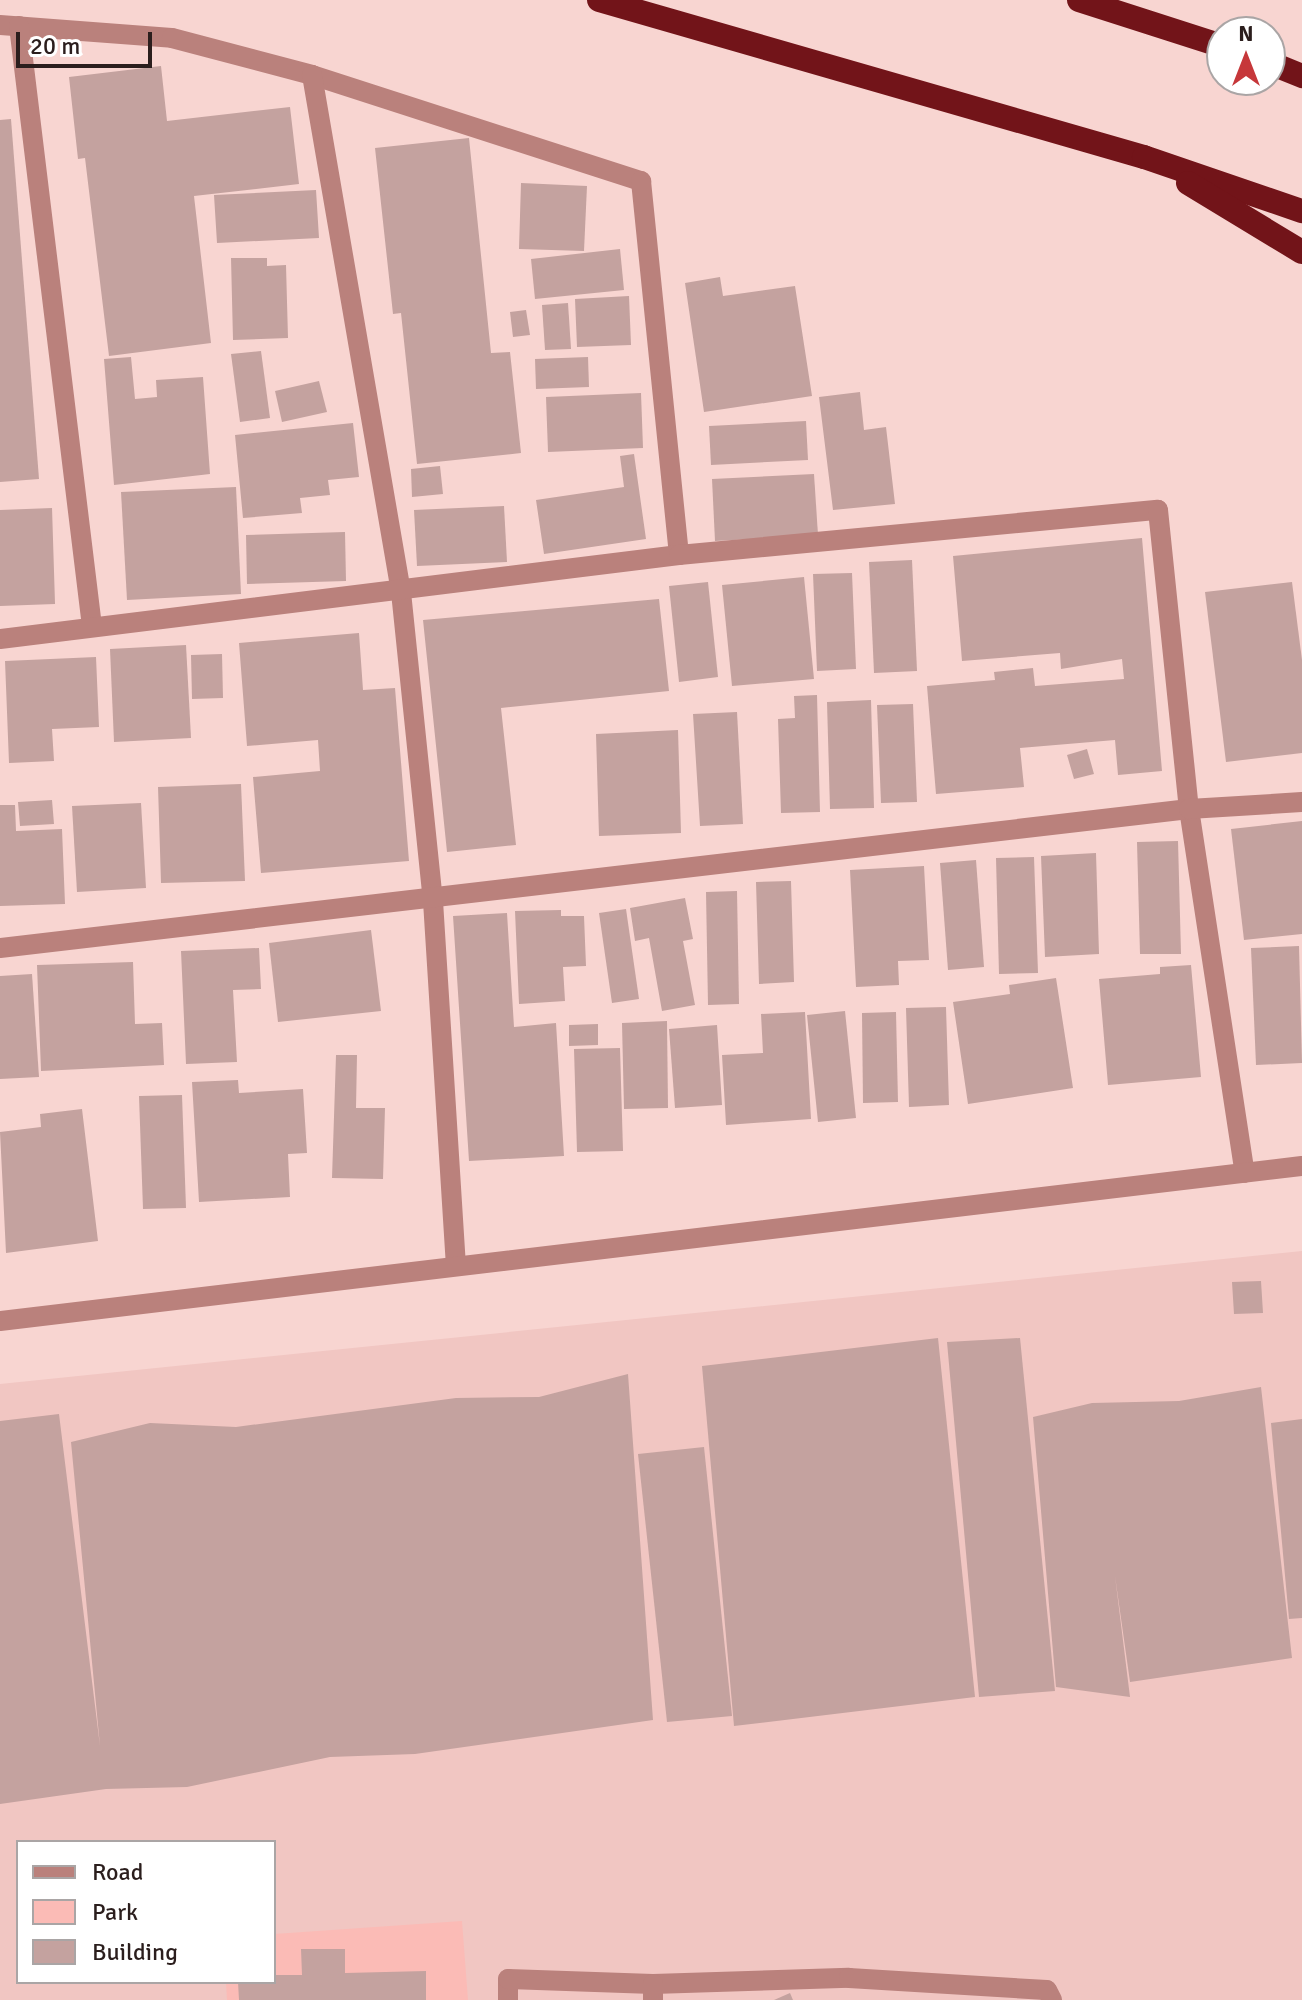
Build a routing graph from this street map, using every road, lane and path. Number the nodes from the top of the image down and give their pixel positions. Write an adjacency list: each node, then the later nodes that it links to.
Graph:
1 (599, 0): 6 (highway)
2 (1079, 0): 4 (highway)
3 (9, 26): 5 (street); 11 (street)
4 (1206, 41)
5 (312, 75): 9 (street); 10 (street)
6 (1144, 157): 7 (highway); 8 (highway)
7 (1302, 211)
8 (1302, 252)
9 (679, 555): 10 (street); 14 (street)
10 (401, 592): 11 (street); 15 (street)
11 (92, 627): 12 (street)
12 (0, 639)
13 (1302, 802): 14 (street)
14 (1189, 809): 15 (street); 18 (street)
15 (433, 901): 16 (street); 19 (street)
16 (0, 948)
17 (1302, 1166): 18 (street)
18 (1245, 1173): 19 (street)
19 (456, 1263): 20 (street)
20 (0, 1321)
21 (653, 1992): 22 (street); 23 (street)
22 (508, 2000)
23 (1052, 2000)

